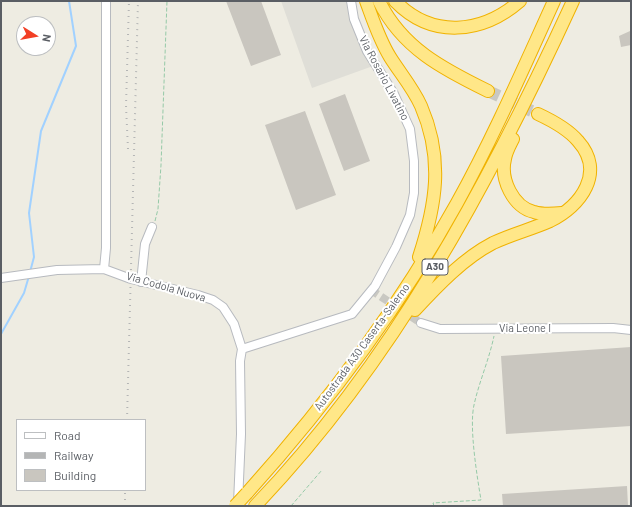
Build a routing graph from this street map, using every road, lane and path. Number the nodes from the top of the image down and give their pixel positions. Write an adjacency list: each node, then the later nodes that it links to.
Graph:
1 (106, 1): 15 (street)
2 (167, 1): 14 (path)
3 (351, 1): 23 (street, Via Rosario Livatino)
4 (366, 1): 18 (highway)
5 (379, 1): 11 (highway)
6 (396, 1): 7 (highway)
7 (520, 1)
8 (554, 1): 18 (highway, Autostrada A30 Caserta-Salerno / A30)
9 (573, 1): 10 (highway, Autostrada A30 Caserta-Salerno / A30)
10 (534, 83): 13 (highway); 22 (highway, Autostrada A30 Caserta-Salerno / A30)
11 (488, 91)
12 (538, 114): 13 (highway)
13 (563, 213): 22 (highway)
14 (152, 227): 17 (street)
15 (104, 269): 16 (street, Via Codola Nuova); 17 (street, Via Codola Nuova)
16 (1, 278)
17 (141, 282): 23 (street, Via Codola Nuova)
18 (399, 300): 25 (highway, Autostrada A30 Caserta-Salerno / A30, bridge)
19 (421, 323): 20 (street, Via Leone I)
20 (496, 328): 21 (street, Via Leone I); 28 (path)
21 (631, 330)
22 (396, 331): 26 (highway, Autostrada A30 Caserta-Salerno / A30)
23 (242, 349): 25 (street, Via Codola Nuova)
24 (322, 470): 27 (path)
25 (236, 506)
26 (256, 506)
27 (291, 506)
28 (434, 506)

